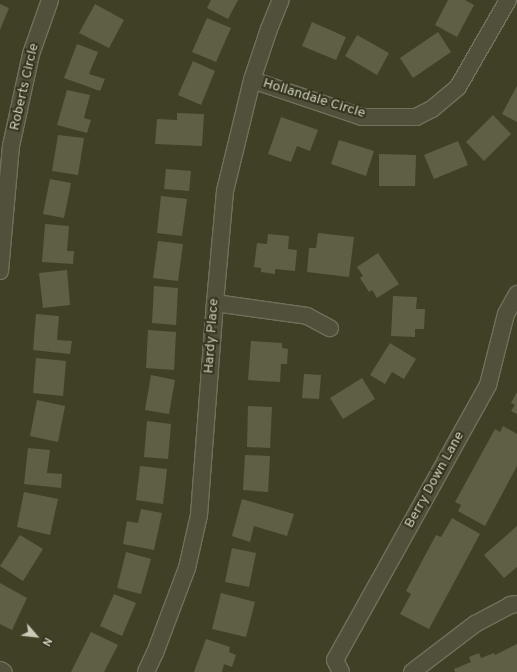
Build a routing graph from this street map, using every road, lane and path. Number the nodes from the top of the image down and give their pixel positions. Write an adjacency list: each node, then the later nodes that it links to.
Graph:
1 (50, 0): 5 (street, Roberts Circle)
2 (281, 0): 4 (street, Hardy Place)
3 (508, 0): 4 (street, Hollandale Circle)
4 (252, 80): 7 (street, Hardy Place)
5 (0, 271)
6 (517, 294): 10 (street, Berry Down Lane)
7 (215, 303): 8 (street); 13 (street, Hardy Place)
8 (330, 328)
9 (517, 604): 14 (street)
10 (335, 668)
11 (0, 670): 12 (street)
12 (4, 672)
13 (146, 672)
14 (412, 672)

